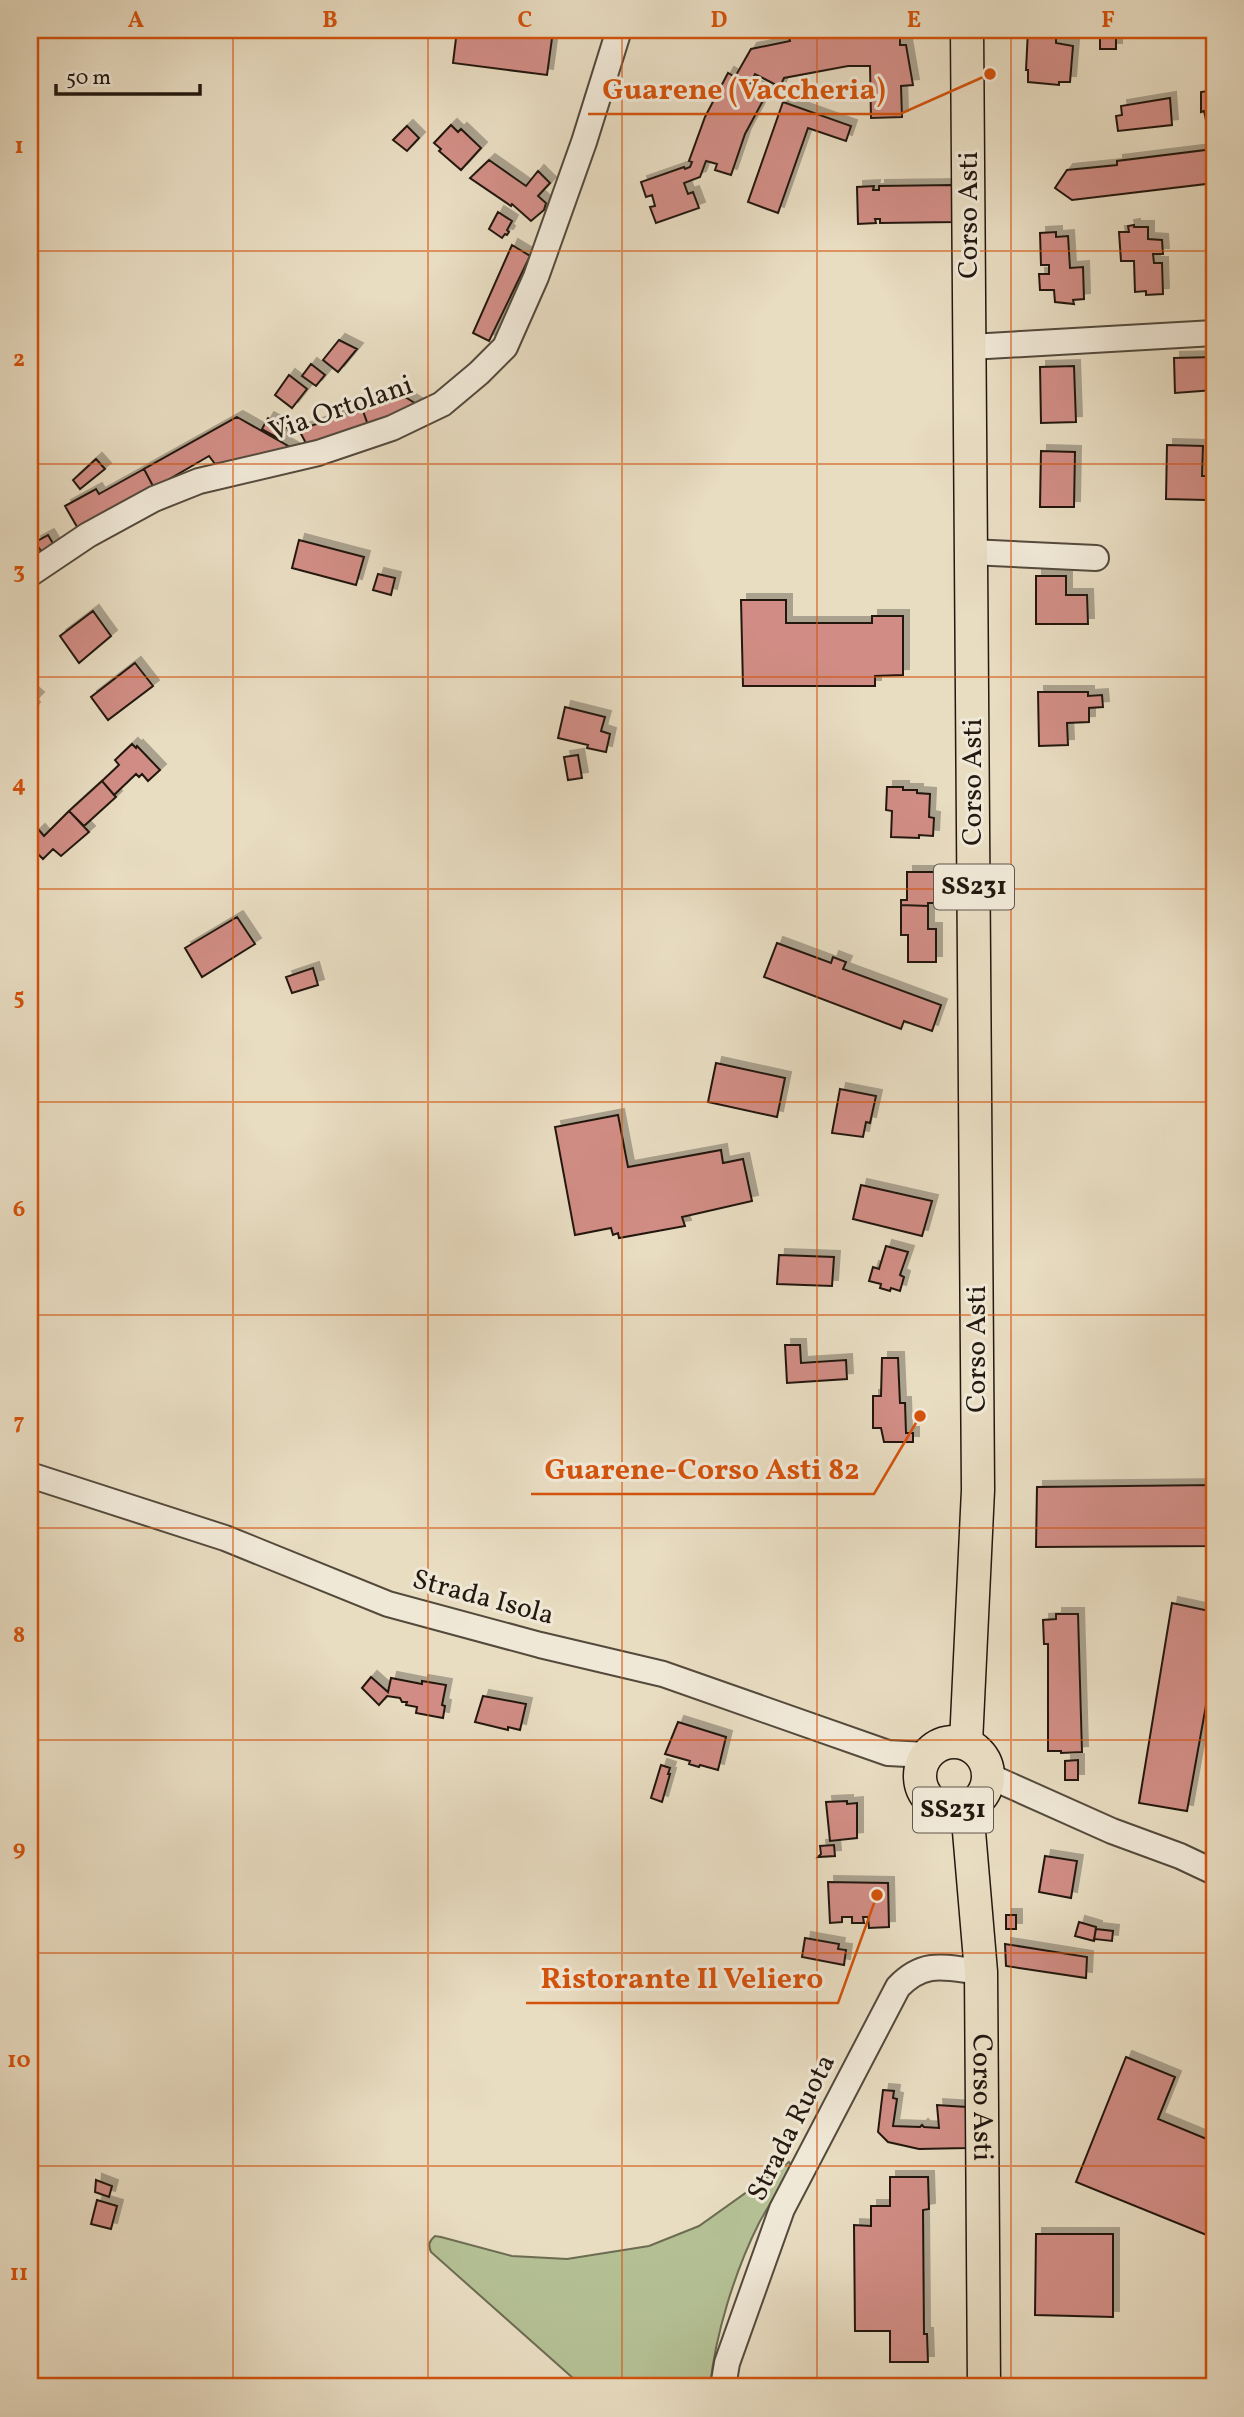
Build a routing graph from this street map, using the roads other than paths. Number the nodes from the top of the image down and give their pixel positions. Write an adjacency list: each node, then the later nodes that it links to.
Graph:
1 (619, 30): 7 (street, Via Ortolani)
2 (967, 30): 4 (main road, Corso Asti / SS231)
3 (1214, 333): 4 (street)
4 (970, 346): 5 (main road, Corso Asti / SS231)
5 (971, 552): 6 (street); 9 (main road, Corso Asti / SS231)
6 (1096, 558)
7 (30, 575)
8 (30, 1475): 10 (street, Strada Isola)
9 (966, 1743): 10 (main road, SS231); 11 (main road, SS231)
10 (927, 1755): 12 (main road, SS231)
11 (989, 1776): 12 (main road, SS231); 13 (street)
12 (967, 1808): 14 (main road, Corso Asti)
13 (1214, 1872)
14 (981, 1972): 15 (street, Strada Ruota); 16 (main road, Corso Asti)
15 (723, 2387)
16 (984, 2387)

